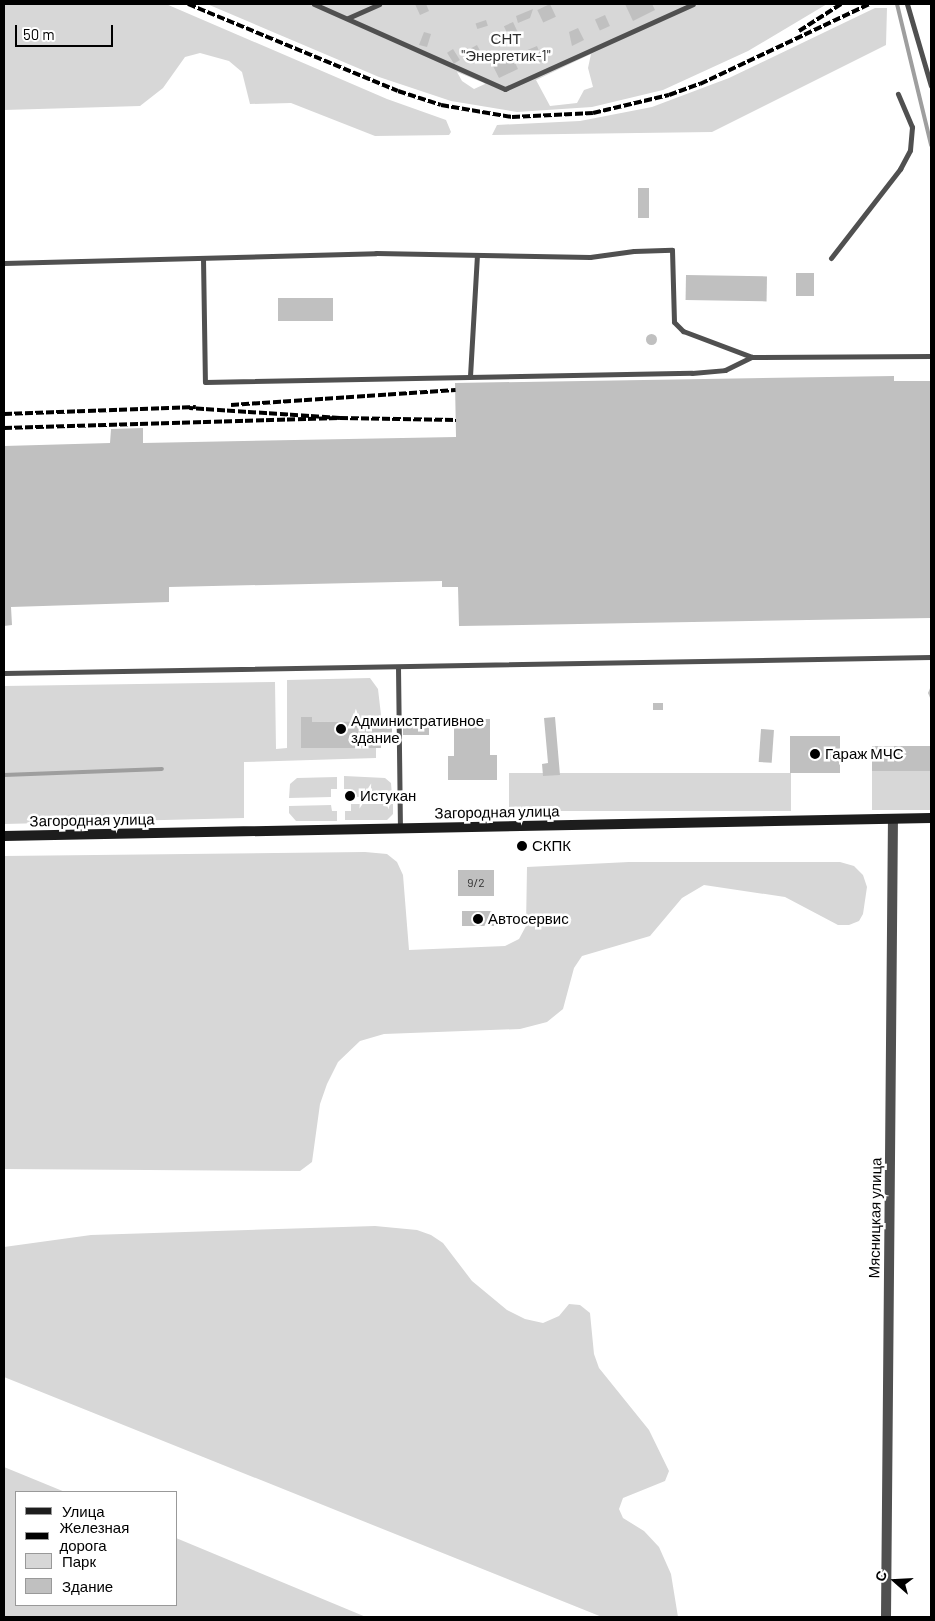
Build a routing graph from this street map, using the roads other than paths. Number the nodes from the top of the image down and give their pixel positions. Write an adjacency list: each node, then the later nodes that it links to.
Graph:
1 (314, 4): 5 (lane)
2 (379, 4): 5 (lane)
3 (693, 4): 5 (lane)
4 (907, 4): 6 (lane)
5 (348, 18)
6 (931, 86)
7 (898, 94): 10 (lane)
8 (477, 255): 9 (lane); 13 (lane); 14 (lane)
9 (203, 258): 11 (lane); 14 (lane)
10 (831, 258)
11 (4, 263)
12 (931, 356): 13 (lane)
13 (752, 357): 14 (lane)
14 (470, 376)
15 (931, 657): 16 (lane)
16 (398, 666): 17 (lane); 20 (lane)
17 (4, 673)
18 (931, 818): 19 (street, Загородная улица)
19 (893, 819): 20 (street, Загородная улица); 22 (street, Мясницкая улица)
20 (400, 829): 21 (street, Загородная улица)
21 (4, 836)
22 (886, 1617)

